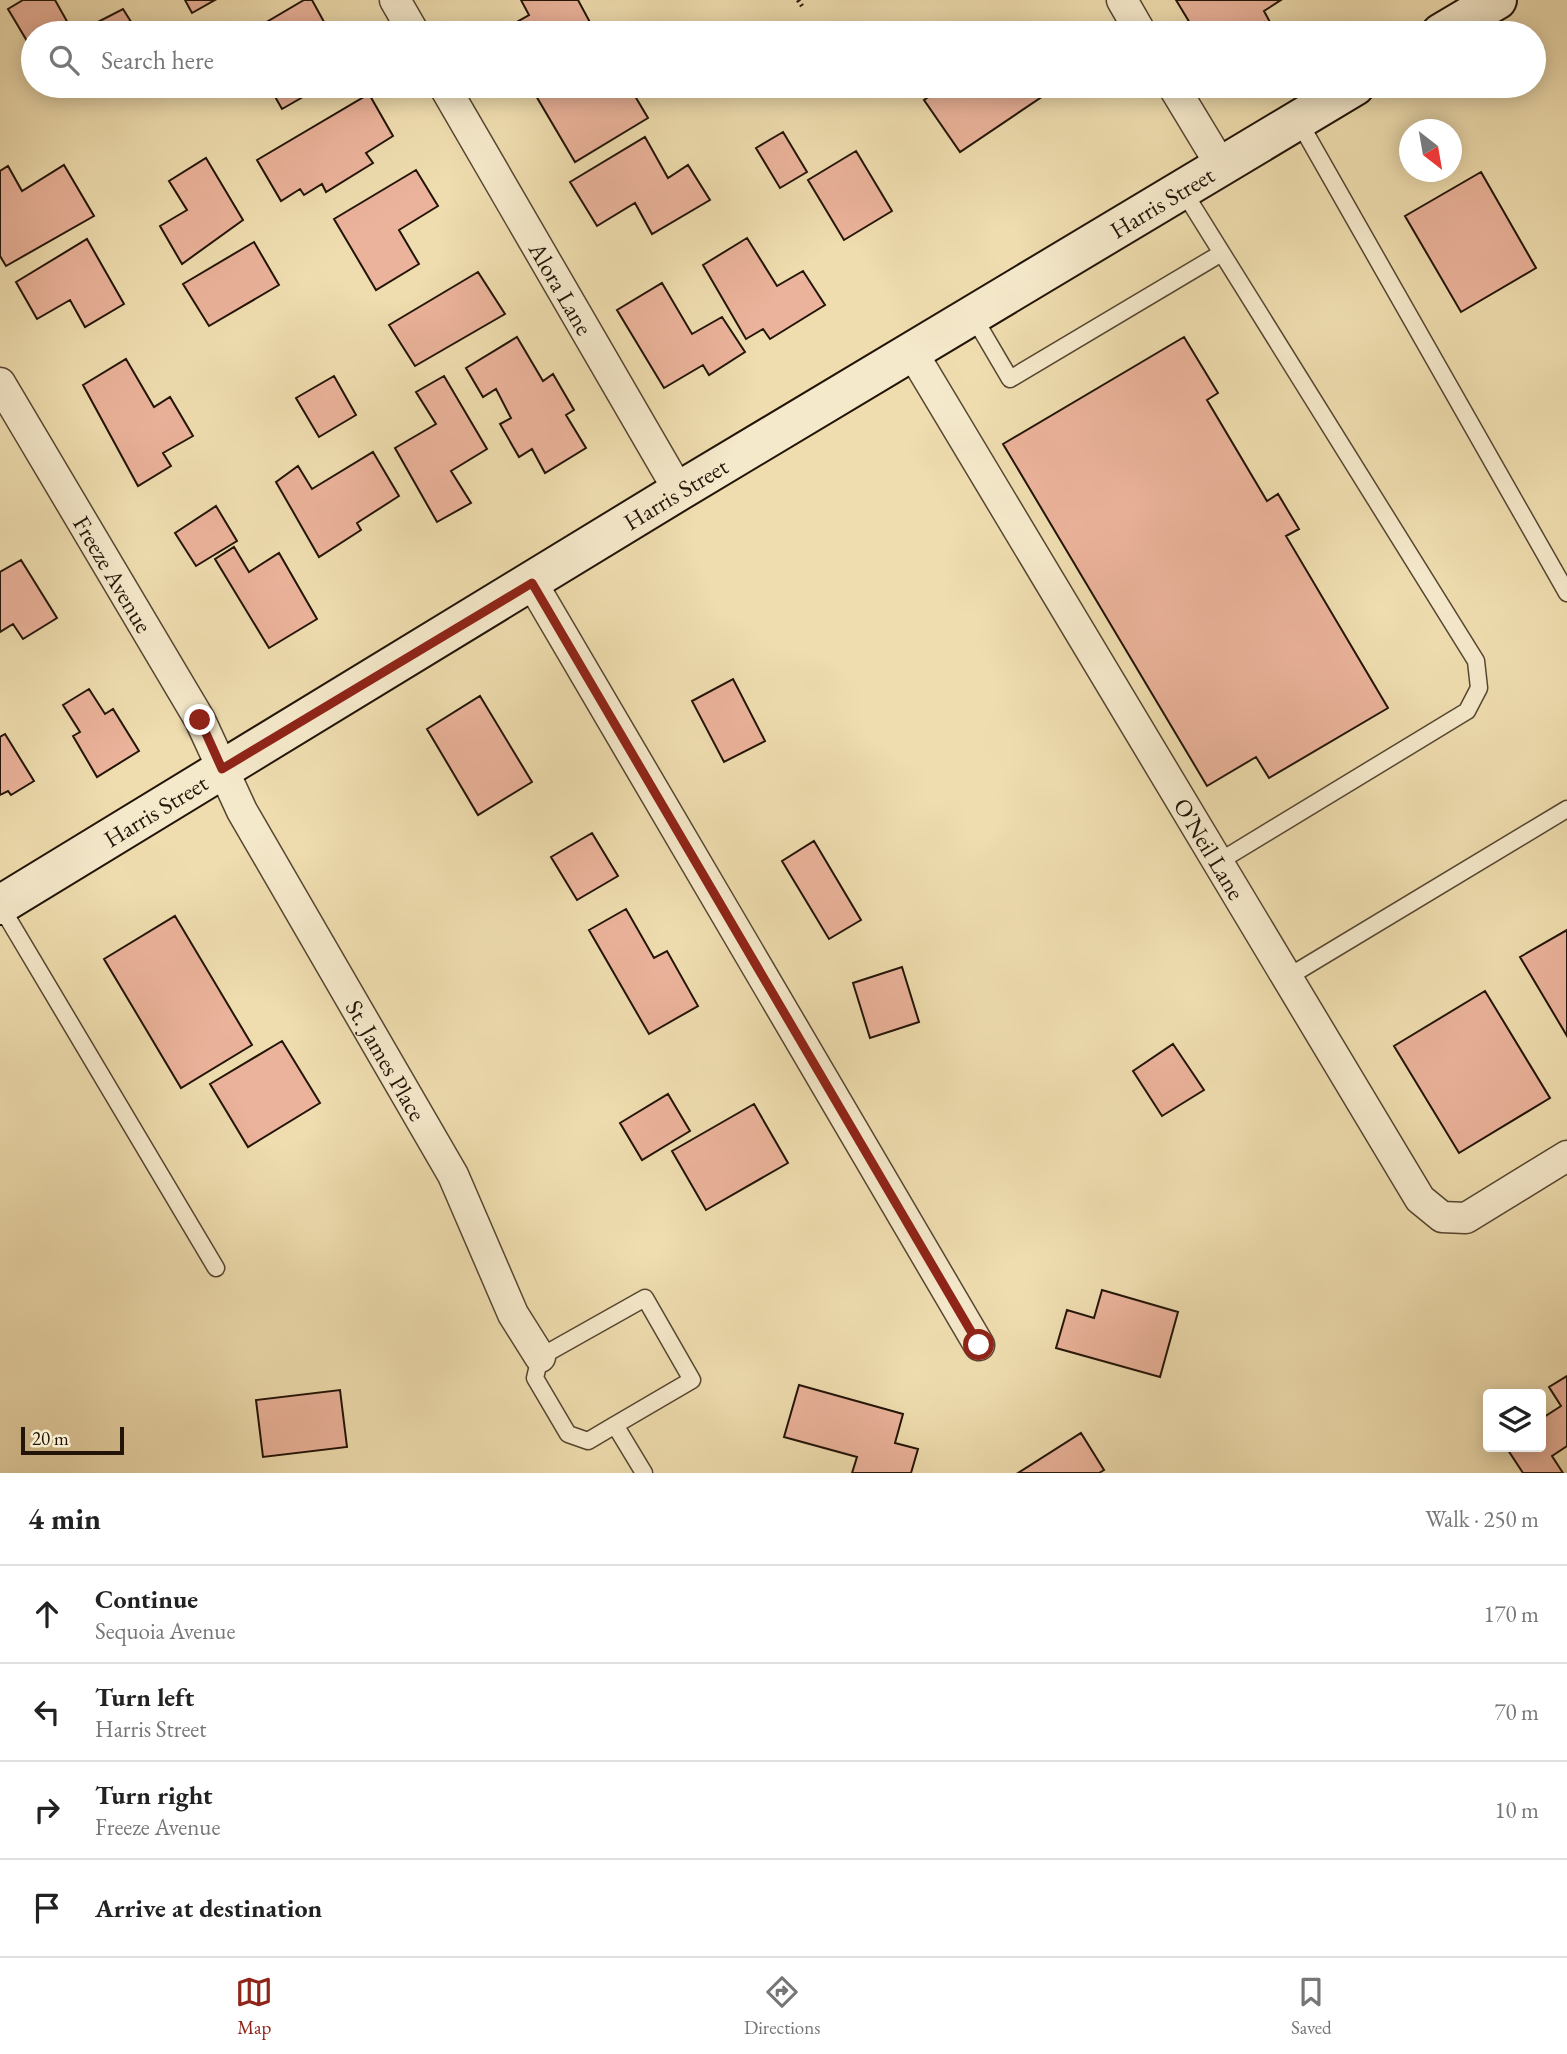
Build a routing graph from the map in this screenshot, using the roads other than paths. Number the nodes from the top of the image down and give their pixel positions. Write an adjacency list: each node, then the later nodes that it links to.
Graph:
1 (395, 0): 4 (street)
2 (1122, 0): 5 (street)
3 (1496, 0): 6 (main road)
4 (407, 21)
5 (1134, 21)
6 (1461, 21)
7 (451, 98): 17 (street, Alora Lane)
8 (1180, 98): 11 (street)
9 (1334, 98): 10 (main road, Harris Street)
10 (1298, 120): 11 (main road, Harris Street); 19 (lane)
11 (1222, 166): 12 (main road, Harris Street)
12 (1182, 190): 13 (lane); 14 (main road, Harris Street)
13 (1220, 254): 14 (lane); 22 (lane)
14 (973, 316): 15 (main road, Harris Street)
15 (912, 352): 17 (main road, Harris Street); 22 (street, O'Neil Lane)
16 (0, 383): 20 (street, Freeze Avenue)
17 (680, 491): 18 (main road, Harris Street)
18 (532, 583): 20 (main road, Harris Street); 27 (street)
19 (1567, 593)
20 (222, 769): 23 (main road, Harris Street); 28 (street, St. James Place)
21 (1567, 809): 24 (lane)
22 (1220, 861): 24 (street, O'Neil Lane)
23 (0, 905): 26 (lane)
24 (1288, 977): 25 (street, O'Neil Lane)
25 (1567, 1156)
26 (216, 1268)
27 (979, 1345)
28 (540, 1357): 29 (lane); 29 (lane)
29 (615, 1425): 30 (lane)
30 (644, 1473)

